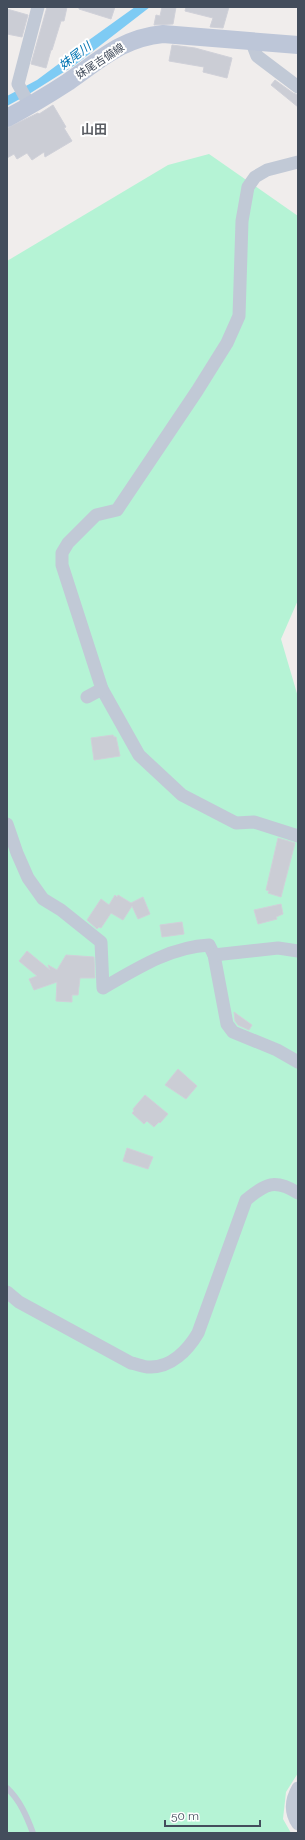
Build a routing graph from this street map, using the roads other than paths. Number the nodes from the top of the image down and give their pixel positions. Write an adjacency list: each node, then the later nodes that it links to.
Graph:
1 (38, 7): 4 (street)
2 (252, 42): 3 (main road, 妹尾吉備線); 5 (street); 6 (main road, 妹尾吉備線)
3 (298, 45)
4 (15, 87): 6 (street)
5 (298, 87)
6 (28, 104): 7 (main road, 妹尾吉備線)
7 (7, 118)
8 (298, 162): 9 (street)
9 (102, 689): 10 (street); 12 (street)
10 (87, 697)
11 (7, 824): 14 (street)
12 (298, 836)
13 (298, 952): 14 (street)
14 (214, 955): 15 (street)
15 (298, 1062)
16 (298, 1193): 17 (street)
17 (7, 1292)
18 (7, 1788): 21 (lane)
19 (298, 1788): 20 (street)
20 (298, 1824)
21 (33, 1833)

